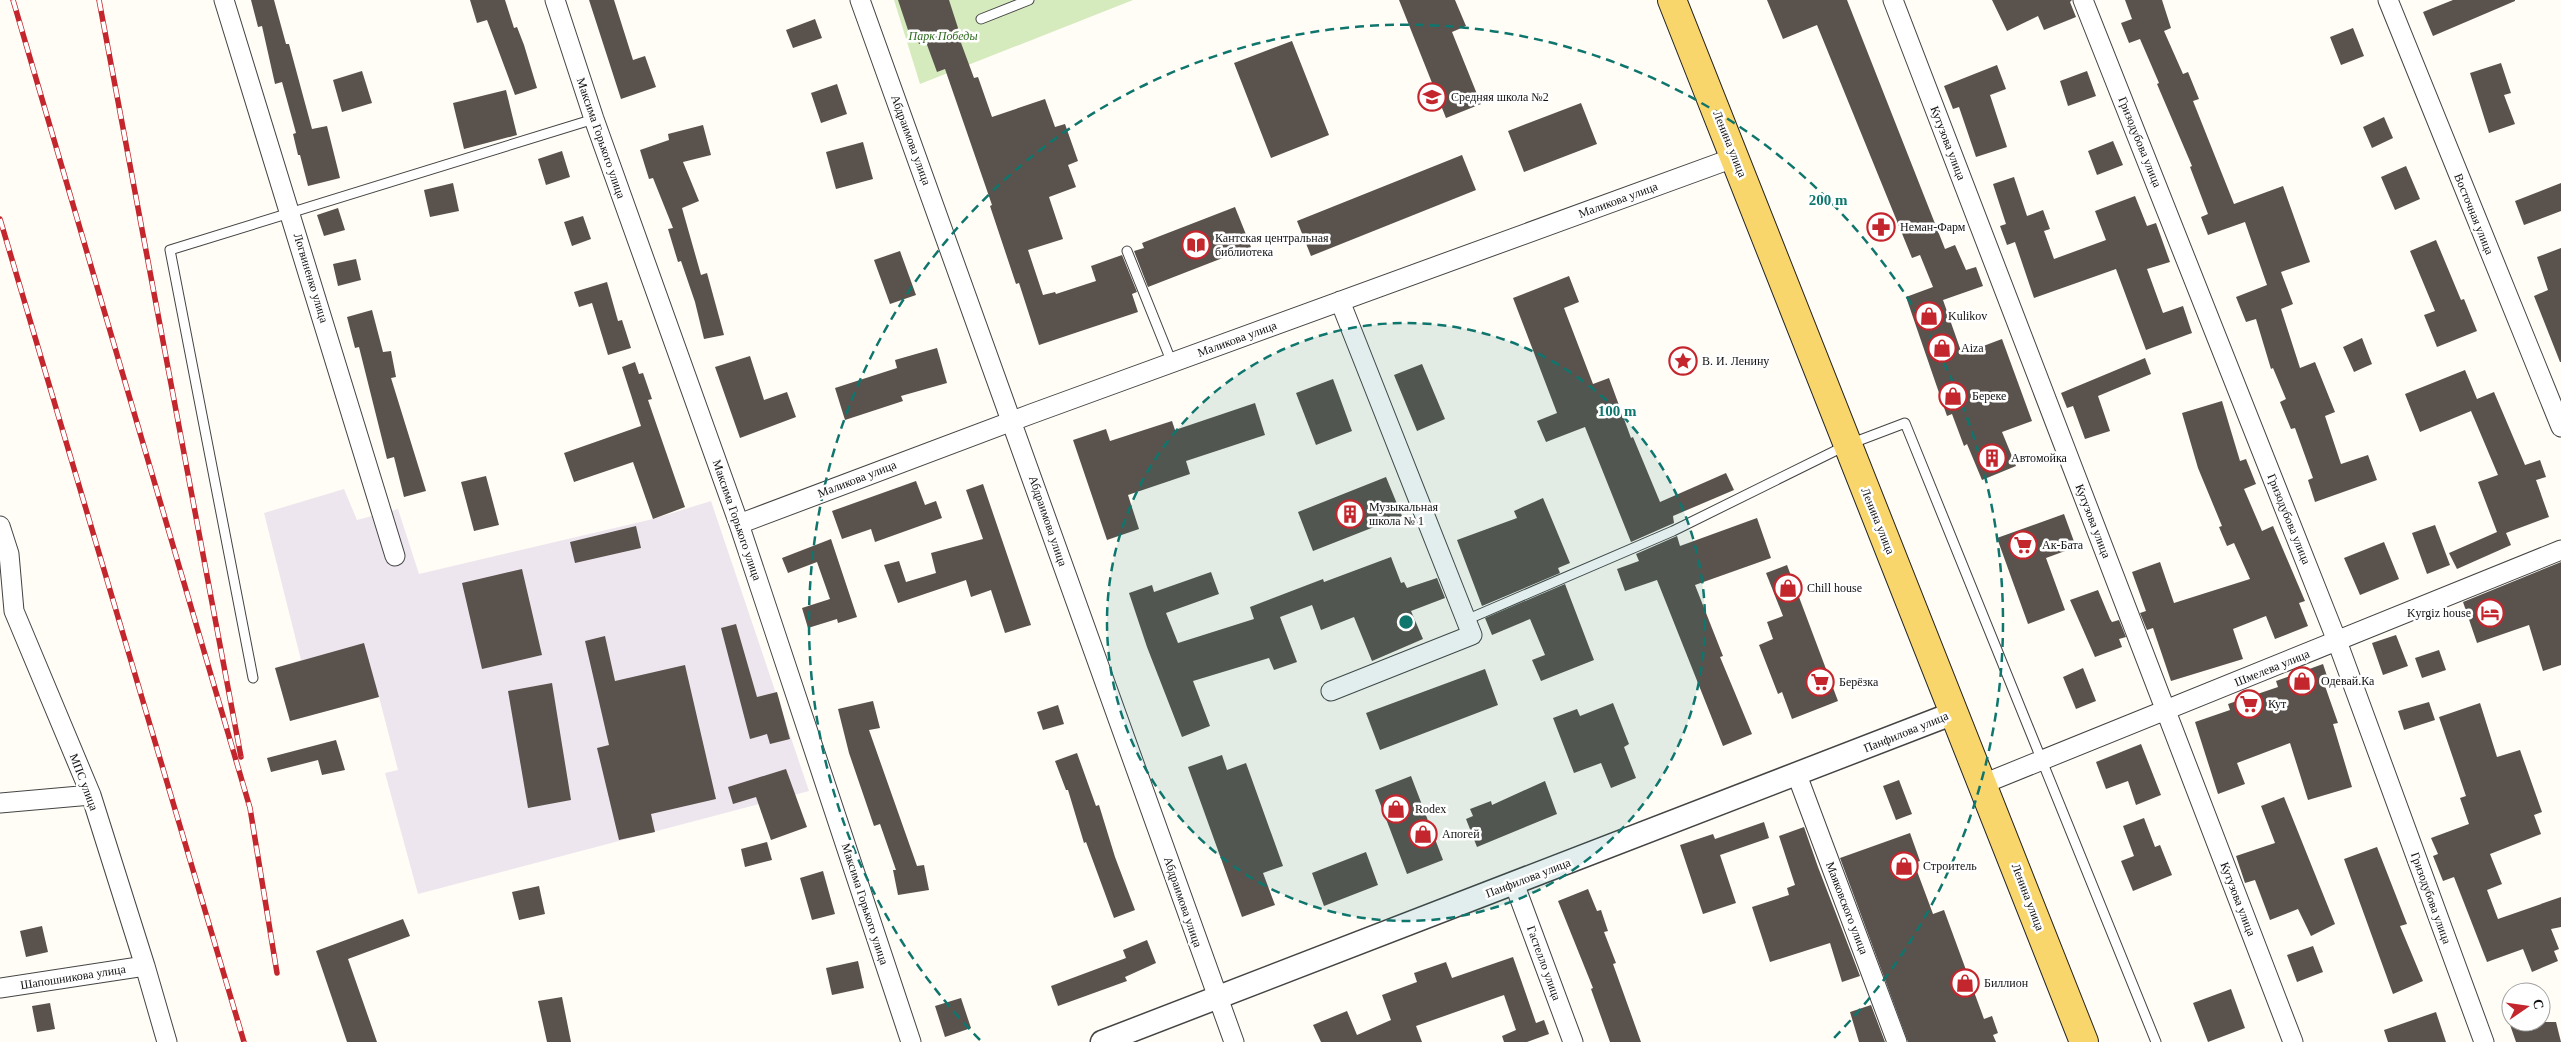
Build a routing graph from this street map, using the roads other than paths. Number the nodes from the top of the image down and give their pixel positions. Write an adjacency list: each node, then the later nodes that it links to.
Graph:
1 (224, 0): 12 (street, Логвиненко улица)
2 (555, 0): 10 (street, Максима Горького улица)
3 (860, 0): 16 (street, Абдраимова улица)
4 (1029, 0): 9 (lane)
5 (1672, 0): 11 (main road, Ленина улица)
6 (1893, 0): 27 (street, Кутузова улица)
7 (2084, 0): 24 (street, Гризодубова улица)
8 (2388, 0): 17 (street, Восточная улица)
9 (980, 19)
10 (594, 119): 12 (lane); 19 (street, Максима Горького улица)
11 (1736, 157): 14 (street, Маликова улица); 18 (main road, Ленина улица)
12 (291, 213): 22 (street, Логвиненко улица); 25 (lane)
13 (1128, 251): 15 (lane)
14 (1340, 301): 15 (street, Маликова улица); 23 (street)
15 (1172, 363): 16 (street, Маликова улица)
16 (1013, 421): 19 (street, Маликова улица); 37 (street, Абдраимова улица)
17 (2561, 427)
18 (1847, 445): 23 (lane); 28 (main road, Ленина улица); 29 (lane)
19 (739, 524): 39 (street, Максима Горького улица)
20 (0, 526): 32 (street, МПС улица)
21 (2561, 550): 24 (street, Шмелева улица)
22 (395, 556)
23 (1466, 620): 26 (street)
24 (2337, 641): 27 (street, Шмелева улица); 47 (street, Гризодубова улица)
25 (253, 678)
26 (1331, 691)
27 (2165, 711): 29 (street, Шмелева улица); 46 (street, Кутузова улица)
28 (1954, 713): 30 (street, Панфилова улица); 31 (main road, Ленина улица)
29 (2042, 761): 31 (street, Шмелева улица); 45 (lane)
30 (1797, 775): 34 (street, Панфилова улица); 43 (street, Маяковского улица)
31 (1983, 784): 44 (main road, Ленина улица)
32 (90, 795): 33 (street); 35 (street, МПС улица)
33 (0, 803)
34 (1514, 883): 37 (street, Панфилова улица); 42 (street, Гастелло улица)
35 (145, 966): 36 (street, Шапошникова улица); 38 (street, МПС улица)
36 (0, 988)
37 (1217, 997): 40 (street, Панфилова улица); 41 (street, Абдраимова улица)
38 (167, 1042)
39 (911, 1042)
40 (1102, 1042)
41 (1234, 1042)
42 (1573, 1042)
43 (1897, 1042)
44 (2084, 1042)
45 (2156, 1042)
46 (2293, 1042)
47 (2484, 1042)

